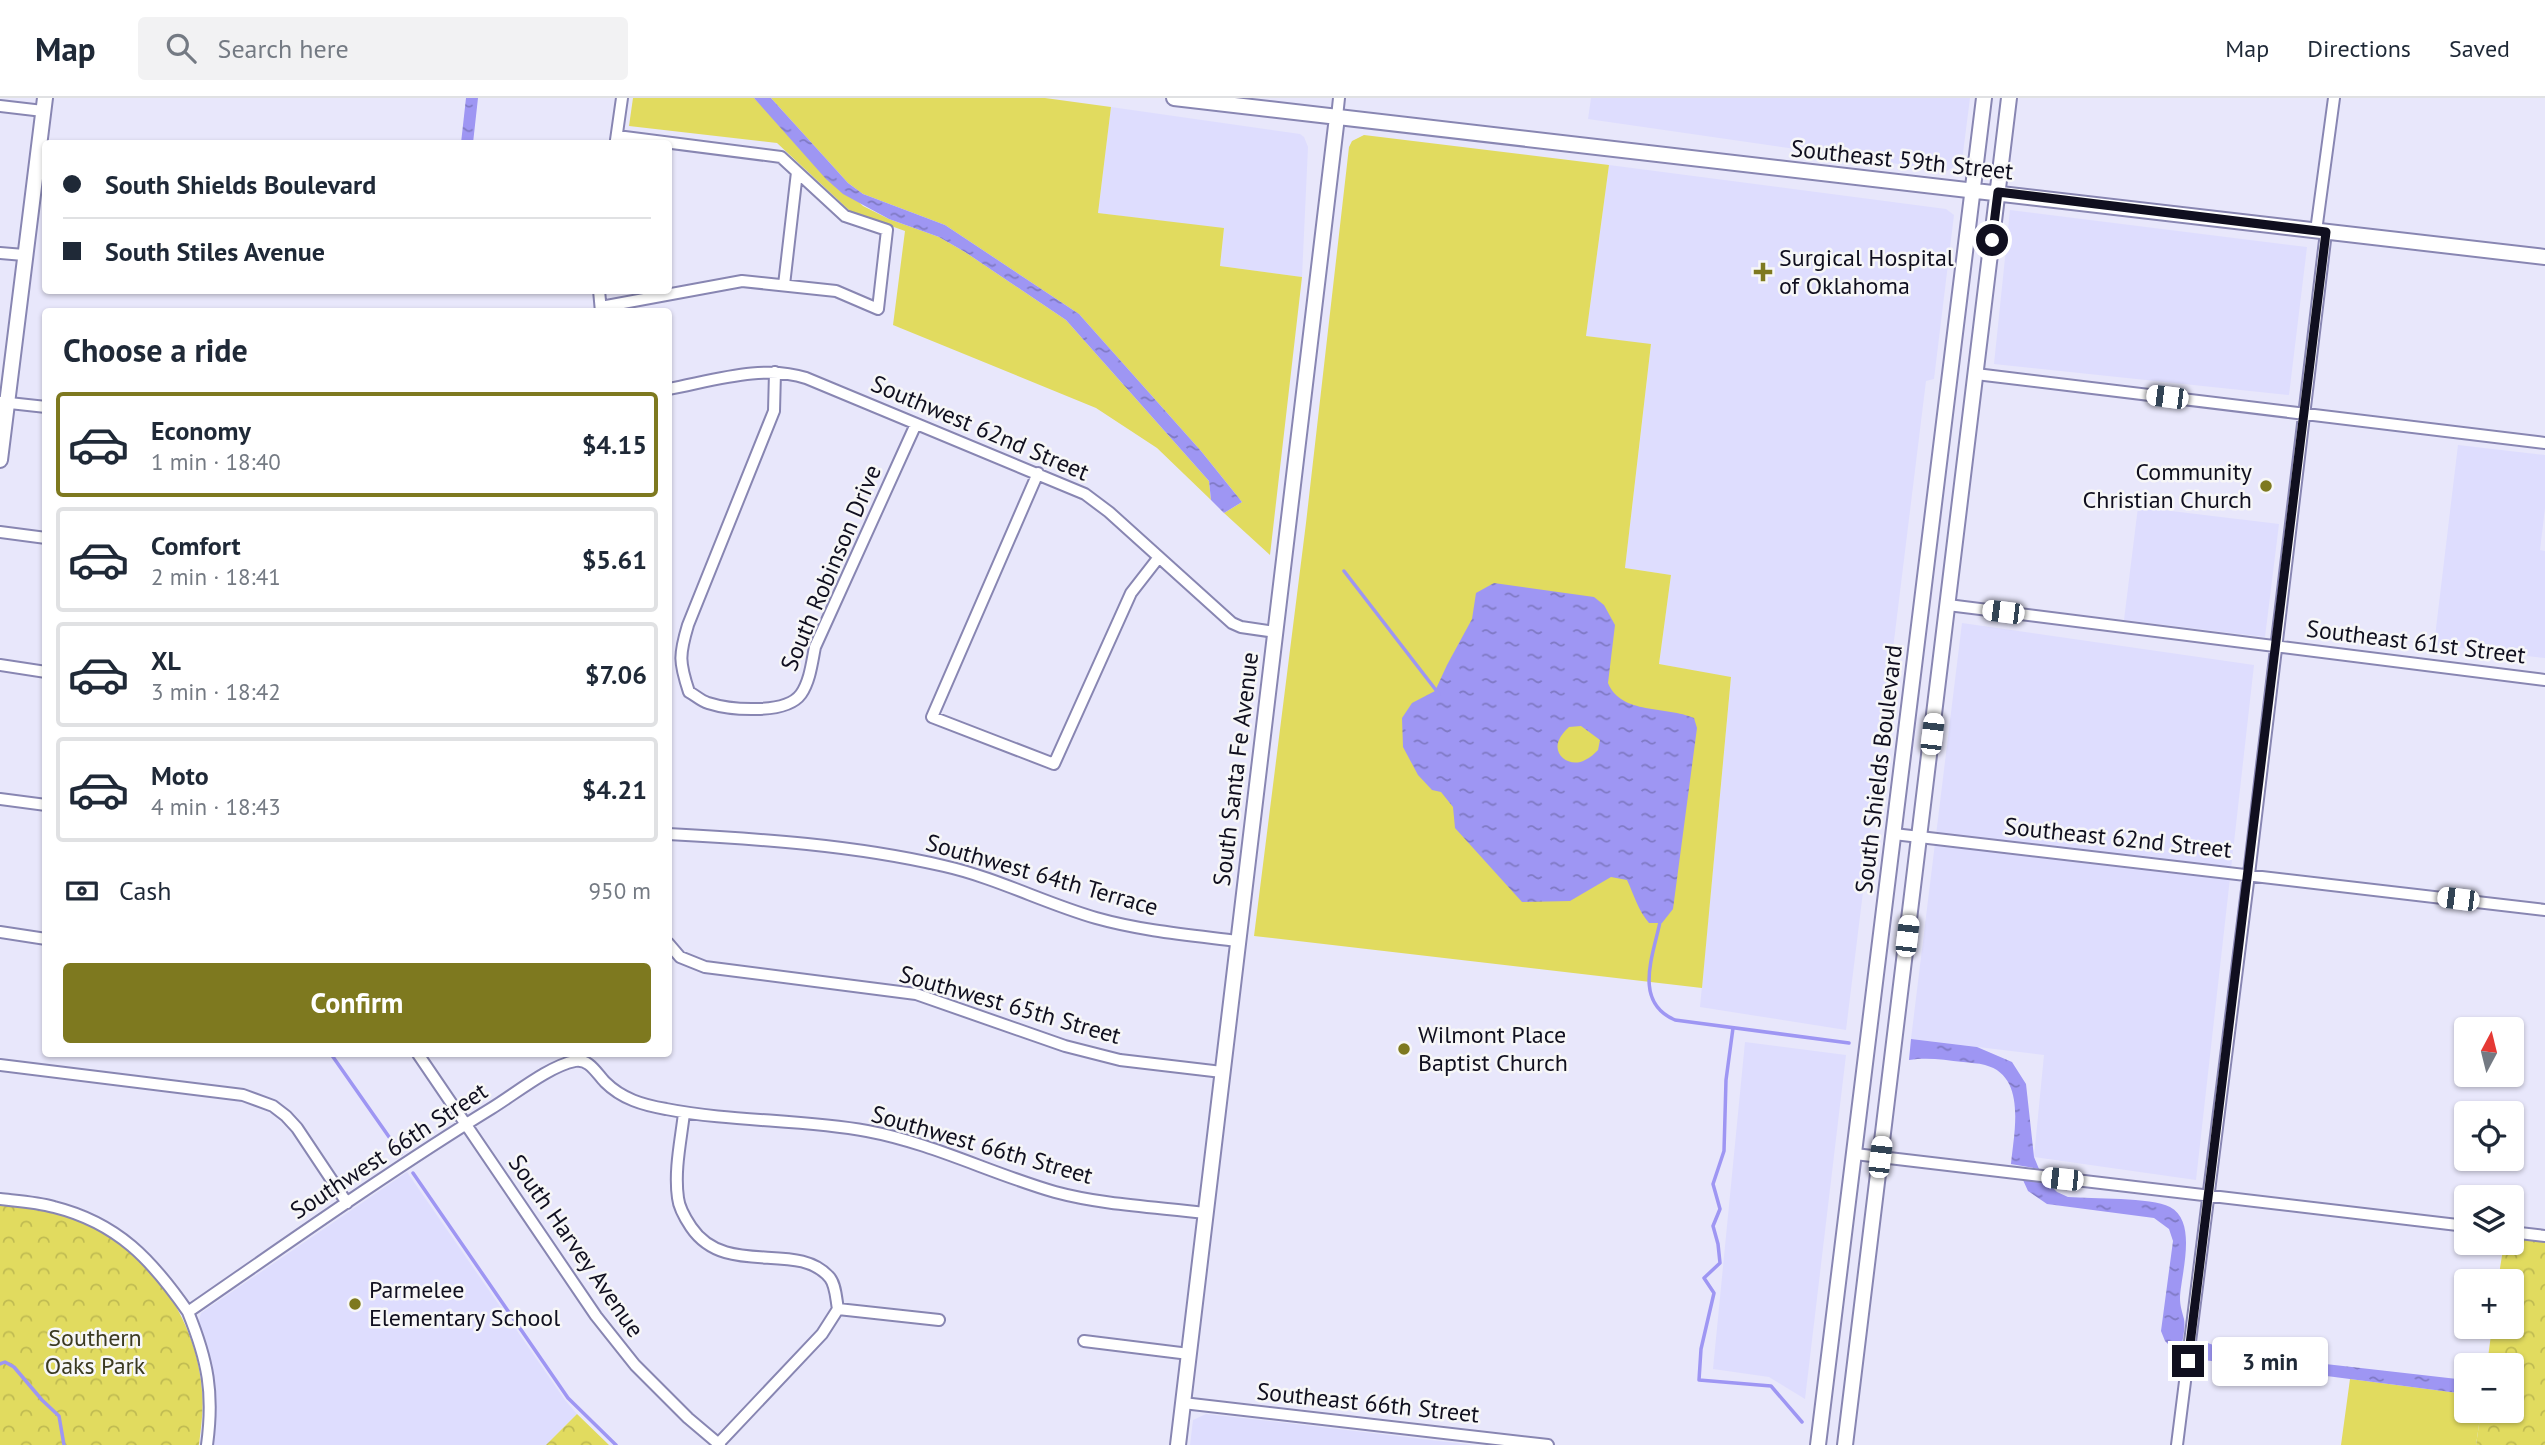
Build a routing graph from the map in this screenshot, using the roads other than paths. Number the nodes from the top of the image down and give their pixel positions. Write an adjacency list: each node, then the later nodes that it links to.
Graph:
1 (622, 98): 10 (street)
2 (1174, 98): 9 (main road, Southeast 59th Street)
3 (1339, 98): 9 (street, South Santa Fe Avenue)
4 (1984, 98): 13 (main road, South Shields Boulevard)
5 (2009, 98): 14 (main road, South Shields Boulevard)
6 (2334, 98): 15 (street)
7 (44, 104): 8 (street); 17 (main road)
8 (0, 106)
9 (1337, 117): 13 (main road, Southeast 59th Street); 37 (main road, South Santa Fe Avenue)
10 (616, 140)
11 (672, 146): 12 (street)
12 (797, 172): 19 (street); 19 (street)
13 (1973, 191): 14 (main road, Southeast 59th Street); 31 (main road, South Shields Boulevard)
14 (1998, 192): 15 (main road, Southeast 59th Street); 22 (main road, South Shields Boulevard)
15 (2321, 231): 18 (main road, Southeast 59th Street); 26 (street)
16 (0, 253): 17 (street)
17 (24, 255): 24 (main road)
18 (2545, 257)
19 (784, 285): 20 (street)
20 (606, 308)
21 (775, 372): 23 (street, Southwest 62nd Street); 27 (street, Southwest 62nd Street); 27 (street, South Robinson Drive)
22 (1976, 374): 26 (street); 32 (main road, South Shields Boulevard)
23 (672, 388)
24 (4, 402): 25 (street); 29 (main road)
25 (42, 407)
26 (2303, 413): 28 (street); 38 (street)
27 (916, 424): 30 (street, Southwest 62nd Street)
28 (2545, 443)
29 (0, 460)
30 (1038, 473): 35 (street, Southwest 62nd Street); 35 (street)
31 (1933, 514): 32 (main road); 45 (main road, South Shields Boulevard)
32 (1958, 518): 36 (main road, South Shields Boulevard)
33 (0, 532): 34 (street)
34 (42, 537)
35 (1159, 557): 37 (street, Southwest 62nd Street)
36 (1948, 606): 38 (street, Southeast 61st Street); 46 (main road, South Shields Boulevard)
37 (1275, 632): 51 (main road, South Santa Fe Avenue)
38 (2276, 646): 41 (street, Southeast 61st Street); 47 (street)
39 (0, 665): 40 (street)
40 (42, 671)
41 (2545, 680)
42 (0, 799): 43 (street)
43 (42, 805)
44 (672, 834): 51 (street, Southwest 64th Terrace)
45 (1894, 834): 46 (street, Southeast 62nd Street); 59 (main road, South Shields Boulevard)
46 (1919, 837): 47 (street, Southeast 62nd Street); 60 (main road, South Shields Boulevard)
47 (2249, 874): 48 (street, Southeast 62nd Street); 61 (street)
48 (2545, 910)
49 (0, 932): 50 (street)
50 (42, 938)
51 (1238, 941): 56 (main road, South Santa Fe Avenue)
52 (672, 948): 56 (street, Southwest 65th Street)
53 (420, 1057): 58 (street, South Harvey Avenue)
54 (579, 1057): 57 (street, Southwest 66th Street); 58 (street, Southwest 66th Street)
55 (0, 1065): 63 (street)
56 (1223, 1072): 64 (main road, South Santa Fe Avenue)
57 (684, 1112): 64 (street, Southwest 66th Street); 68 (street)
58 (466, 1124): 63 (street, Southwest 66th Street); 74 (street, South Harvey Avenue)
59 (1855, 1154): 60 (street); 78 (main road, South Shields Boulevard)
60 (1880, 1157): 61 (street); 79 (main road, South Shields Boulevard)
61 (2208, 1196): 65 (street); 80 (street)
62 (0, 1199): 69 (street)
63 (347, 1203): 69 (street, Southwest 66th Street)
64 (1206, 1213): 72 (main road, South Santa Fe Avenue)
65 (2454, 1225)
66 (2524, 1234): 67 (street)
67 (2545, 1236)
68 (838, 1309): 70 (street); 74 (street)
69 (188, 1312): 75 (street)
70 (939, 1321)
71 (1084, 1341): 72 (street)
72 (1189, 1354): 73 (main road, South Santa Fe Avenue)
73 (1183, 1403): 76 (main road, South Santa Fe Avenue); 77 (street, Southeast 66th Street)
74 (719, 1444)
75 (207, 1445)
76 (1178, 1445)
77 (1548, 1445)
78 (1818, 1445)
79 (1845, 1445)
80 (2177, 1445)

